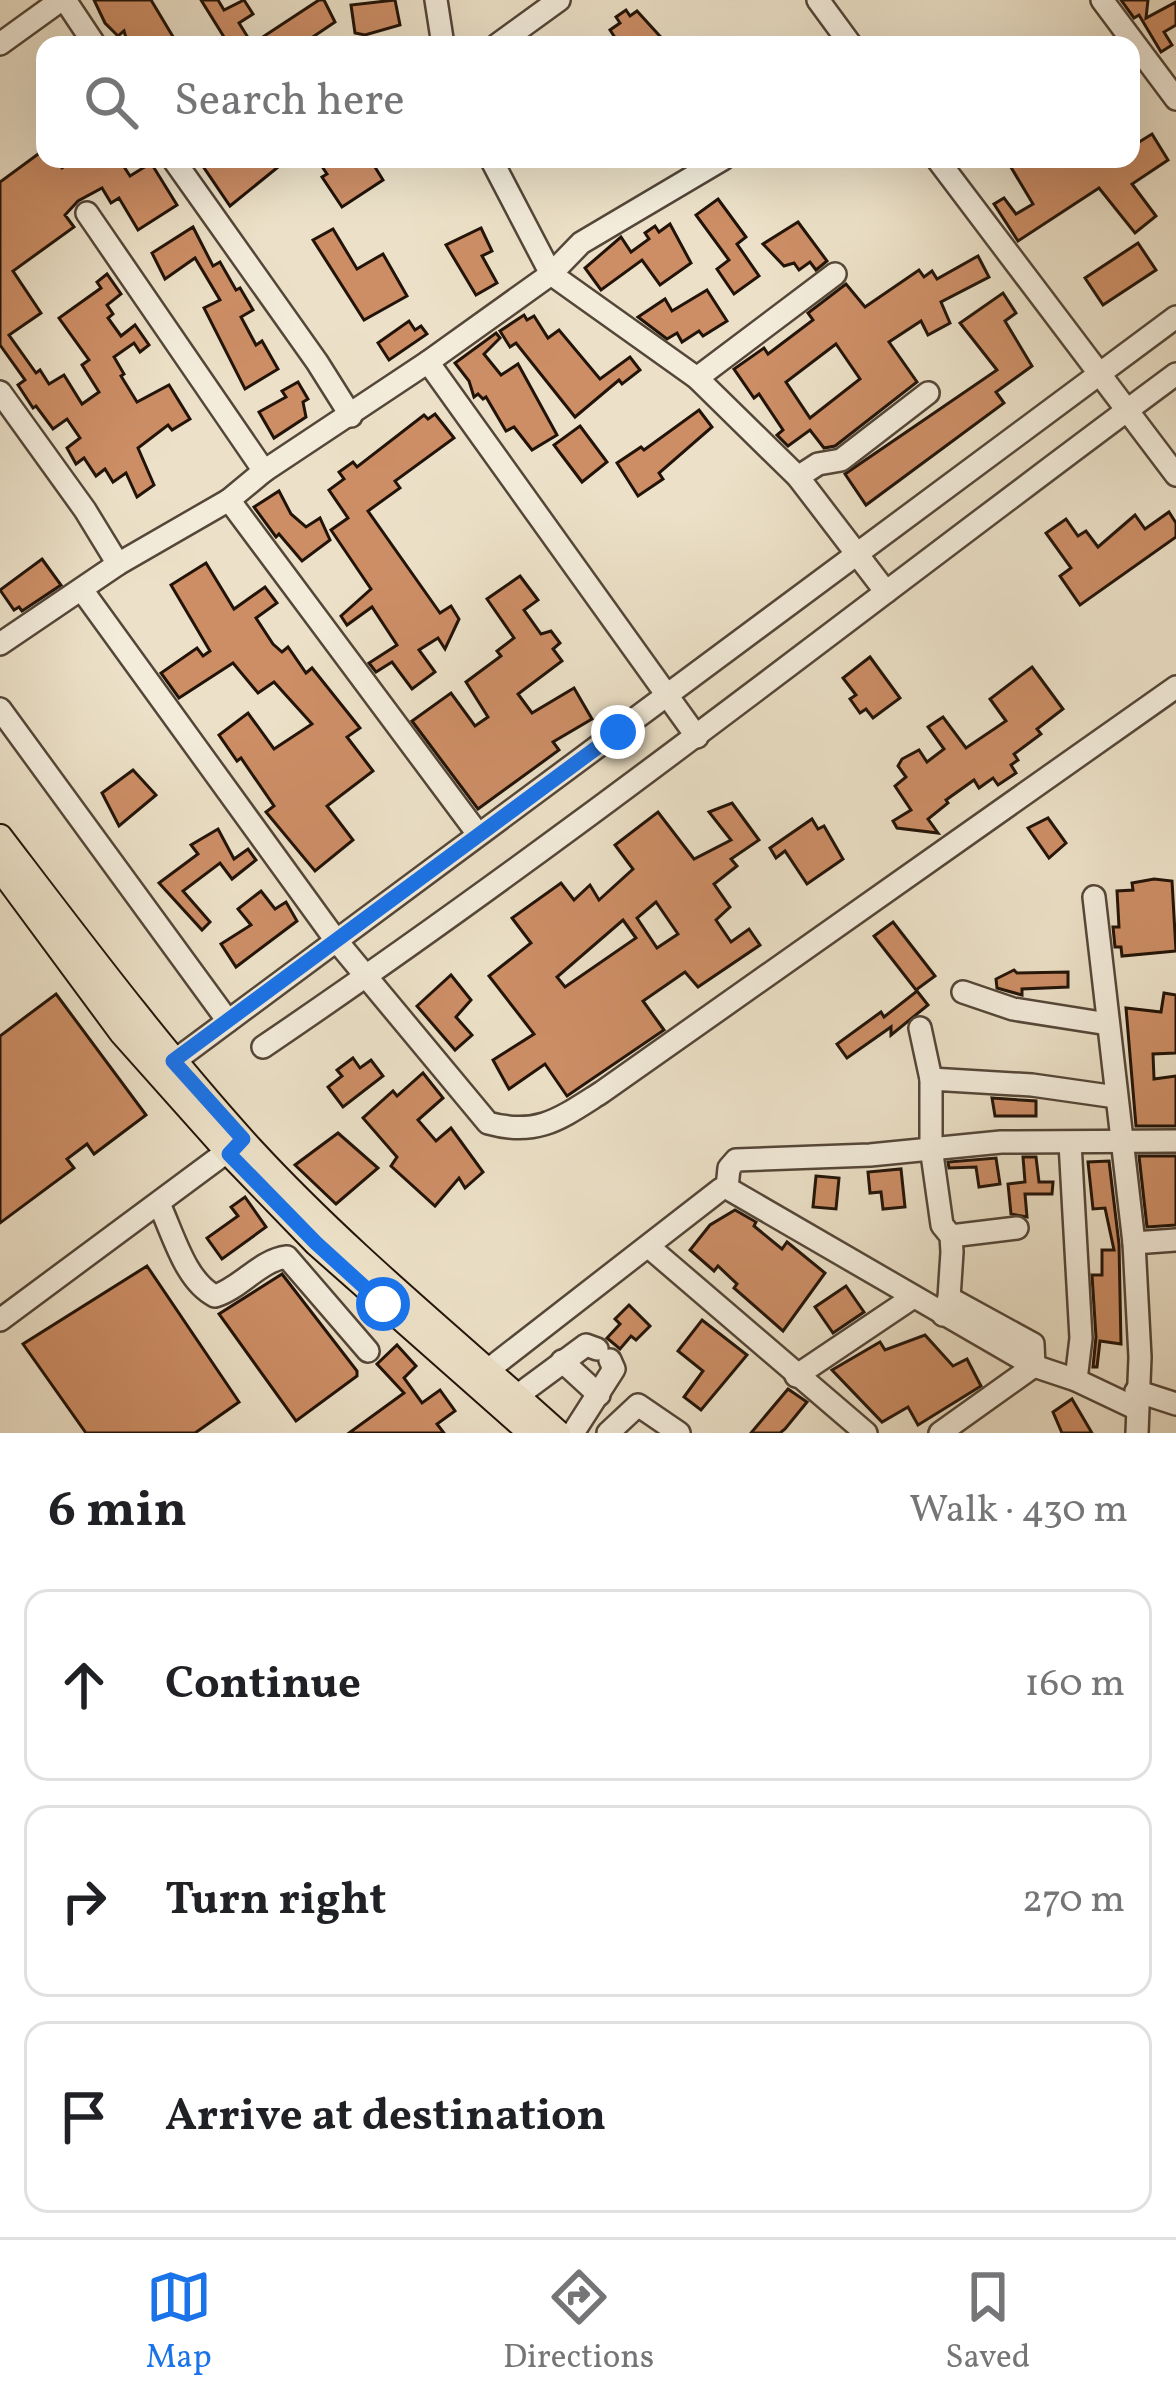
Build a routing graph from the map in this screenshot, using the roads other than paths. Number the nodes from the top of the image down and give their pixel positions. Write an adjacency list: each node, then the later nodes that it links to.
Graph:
1 (63, 0): 6 (street); 11 (street)
2 (436, 0): 7 (street)
3 (560, 0): 8 (street)
4 (818, 0): 9 (street)
5 (1102, 0): 10 (street)
6 (89, 36)
7 (442, 36)
8 (510, 36)
9 (844, 36)
10 (1129, 36)
11 (0, 44)
12 (1140, 51): 13 (street)
13 (1176, 99)
14 (179, 168): 29 (street)
15 (495, 168): 19 (street)
16 (708, 168): 19 (street)
17 (944, 168): 23 (street)
18 (87, 213): 30 (street)
19 (550, 274): 22 (street); 25 (street)
20 (835, 274): 25 (street)
21 (1176, 316): 23 (street)
22 (428, 362): 29 (street); 40 (street)
23 (1100, 374): 28 (street); 34 (street)
24 (1176, 374): 28 (street)
25 (697, 378): 32 (street)
26 (0, 392): 35 (street)
27 (928, 393): 32 (street)
28 (1128, 410): 31 (street); 37 (street)
29 (351, 416): 30 (street)
30 (264, 472): 33 (street)
31 (1176, 476)
32 (798, 477): 34 (street)
33 (229, 500): 35 (street); 43 (street)
34 (859, 552): 37 (street); 40 (street)
35 (118, 564): 36 (street)
36 (82, 590): 38 (street); 47 (street)
37 (886, 592): 42 (street)
38 (0, 644)
39 (1176, 687): 48 (street)
40 (668, 693): 42 (street); 43 (street)
41 (0, 709): 50 (street)
42 (697, 737): 48 (street)
43 (478, 834): 47 (street)
44 (0, 836): 54 (main road)
45 (0, 868): 60 (main road)
46 (1094, 897): 51 (street)
47 (335, 939): 48 (street); 50 (street)
48 (366, 977): 53 (street)
49 (963, 992): 51 (street)
50 (228, 1021): 54 (street)
51 (1108, 1024): 56 (street)
52 (920, 1028): 55 (street)
53 (263, 1047)
54 (173, 1061): 60 (main road)
55 (931, 1079): 56 (street); 61 (street)
56 (1116, 1097): 58 (street)
57 (1176, 1141): 58 (street)
58 (1121, 1142): 59 (street); 67 (street)
59 (1070, 1143): 61 (street); 77 (street)
60 (236, 1146): 63 (street); 75 (main road); 82 (main road)
61 (931, 1147): 62 (street); 65 (street)
62 (727, 1189): 68 (street); 69 (street)
63 (159, 1204): 71 (street); 72 (street)
64 (1017, 1228): 65 (street)
65 (951, 1236): 70 (street)
66 (1176, 1240): 67 (street)
67 (1134, 1243): 80 (street)
68 (649, 1246): 75 (street); 76 (street)
69 (912, 1298): 70 (street); 76 (street)
70 (946, 1306): 74 (street)
71 (0, 1320)
72 (368, 1351)
73 (562, 1361): 78 (street); 78 (street); 79 (street)
74 (1034, 1366): 77 (street); 88 (street)
75 (488, 1370): 79 (main road)
76 (796, 1376): 87 (street)
77 (1076, 1380): 80 (street)
78 (599, 1394): 84 (street)
79 (517, 1396): 83 (main road)
80 (1136, 1400): 81 (street); 89 (street)
81 (1176, 1404)
82 (531, 1433)
83 (558, 1433)
84 (573, 1433)
85 (608, 1433): 86 (street)
86 (679, 1433)
87 (866, 1433)
88 (940, 1433)
89 (1137, 1433)

